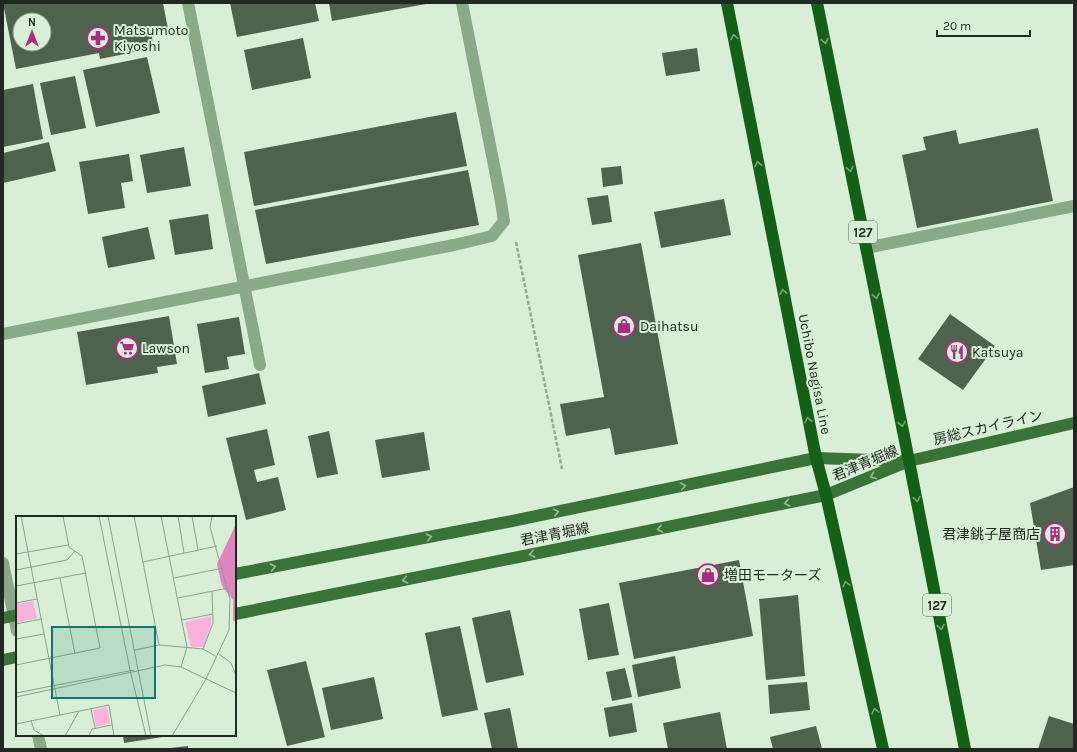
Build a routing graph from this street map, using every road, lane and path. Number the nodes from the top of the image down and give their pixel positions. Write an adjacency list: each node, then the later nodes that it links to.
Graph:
1 (188, 3): 8 (street)
2 (462, 3): 6 (street)
3 (727, 3): 12 (highway, Uchibo Nagisa Line, one-way to 3)
4 (817, 3): 7 (highway, 127, one-way to 7)
5 (1074, 206): 7 (street)
6 (504, 221): 8 (street); 14 (path)
7 (866, 248): 13 (highway, 127, one-way to 13)
8 (244, 286): 9 (street); 10 (street)
9 (3, 334)
10 (260, 365)
11 (1074, 423): 13 (main road, 房総スカイライン)
12 (816, 458): 13 (main road, 君津青堀線); 15 (highway, Uchibo Nagisa Line); 17 (main road, 君津青堀線, one-way to 12)
13 (909, 461): 15 (main road, 君津青堀線, one-way to 15); 26 (highway, 127, one-way to 26)
14 (562, 469)
15 (826, 495): 18 (main road, 君津青堀線, one-way to 18); 25 (highway, Uchibo Nagisa Line, one-way to 15)
16 (3, 563): 19 (street)
17 (236, 574)
18 (236, 614)
19 (11, 616): 20 (street)
20 (16, 628)
21 (16, 658): 22 (main road)
22 (3, 660)
23 (38, 736): 24 (street)
24 (41, 749)
25 (883, 749)
26 (965, 749)

